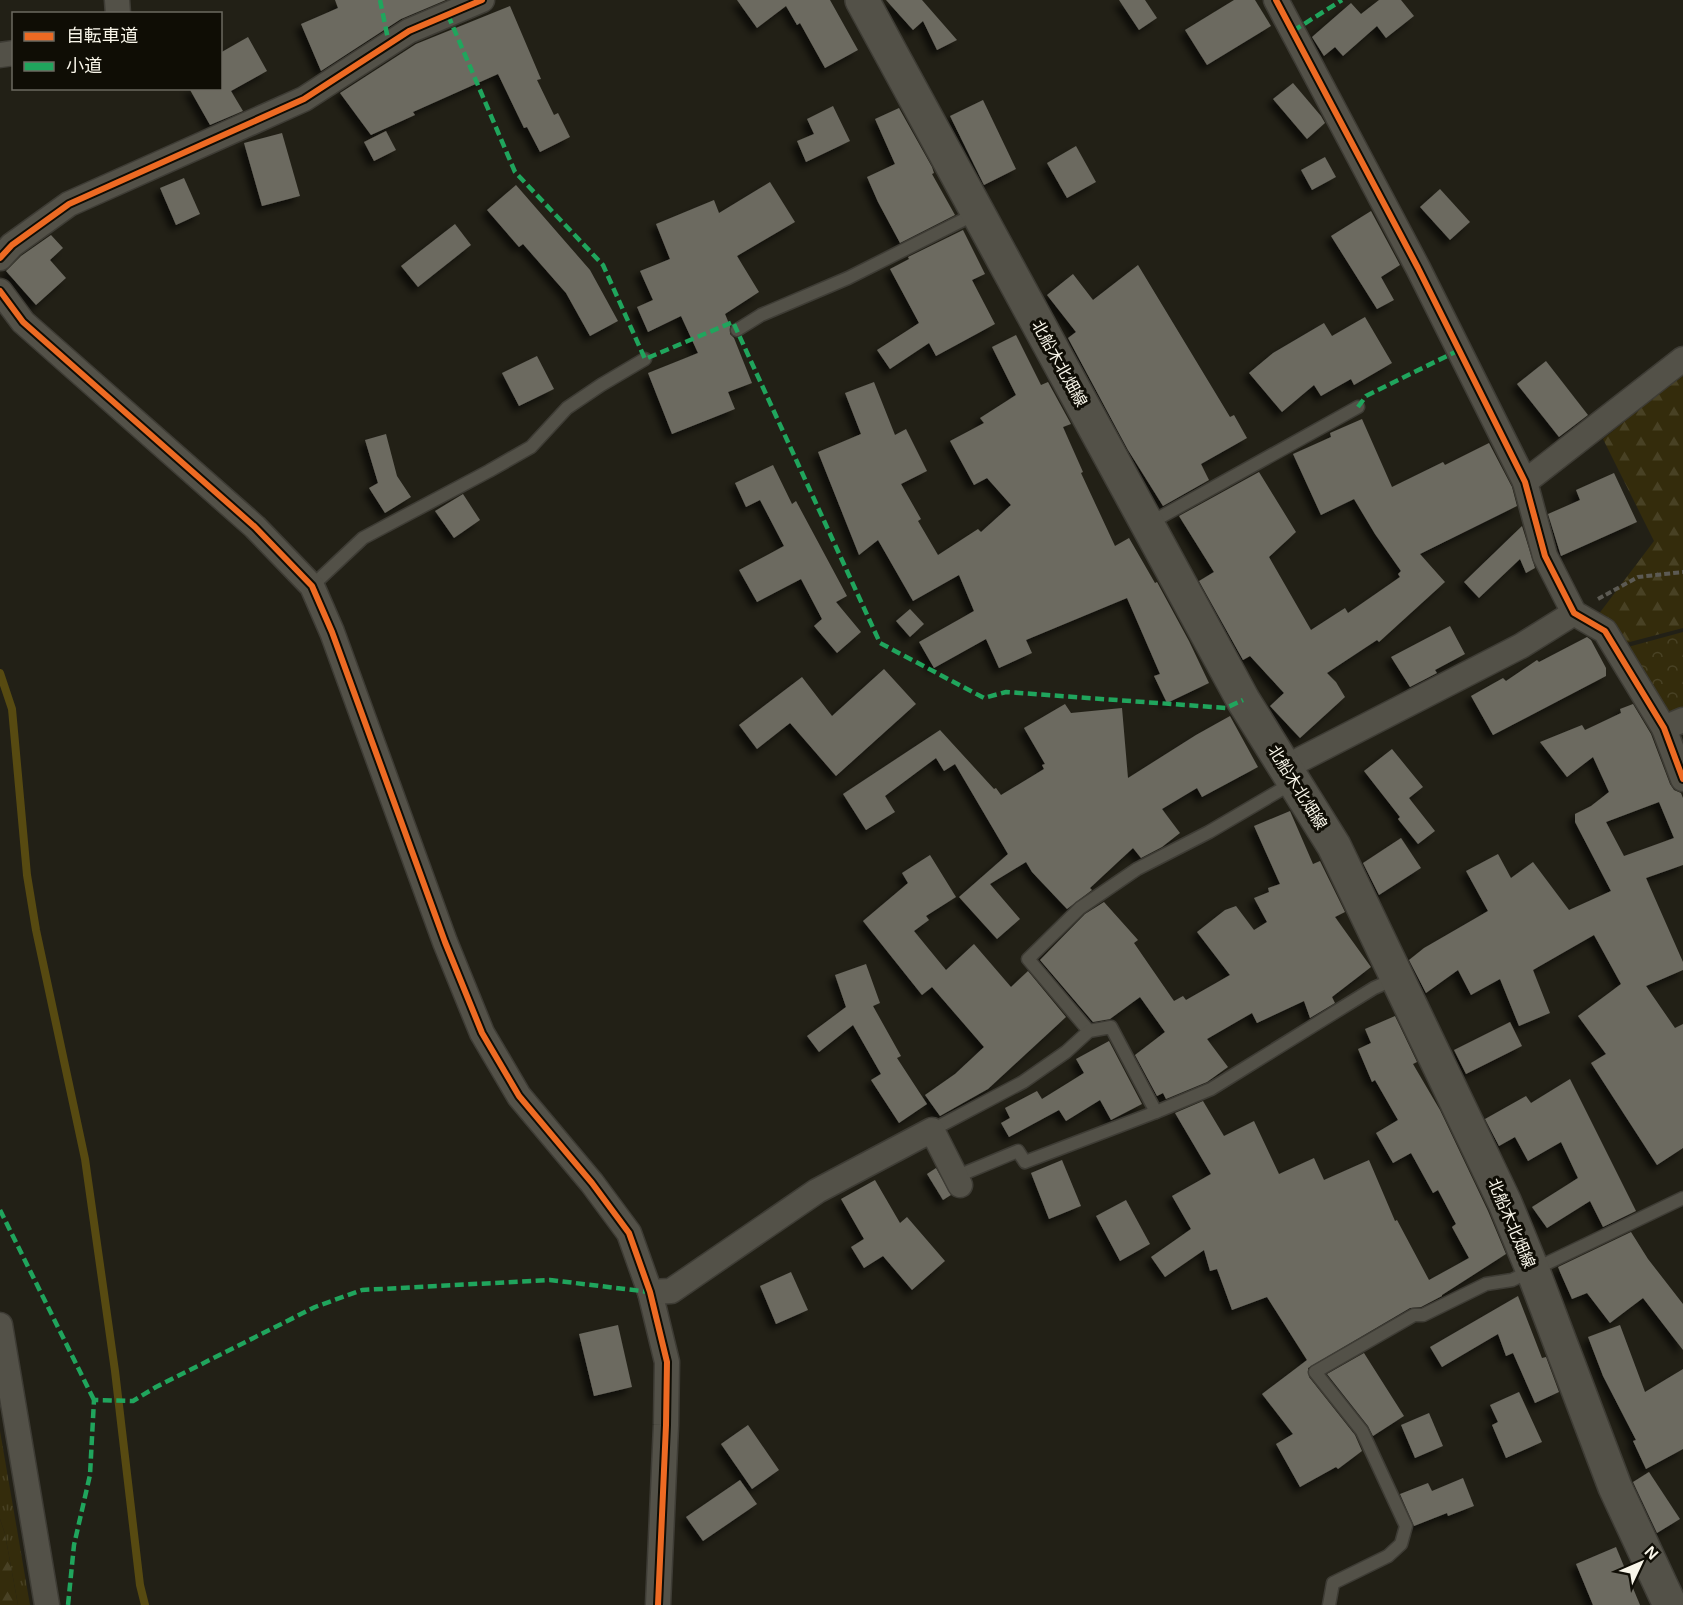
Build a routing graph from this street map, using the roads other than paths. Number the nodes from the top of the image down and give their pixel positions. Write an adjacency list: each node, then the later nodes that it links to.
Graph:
1 (482, 0): 5 (street)
2 (862, 0): 4 (main road, 北船木北畑線)
3 (1276, 0): 11 (street)
4 (978, 213): 7 (lane); 12 (main road, 北船木北畑線)
5 (0, 258)
6 (0, 291): 13 (street)
7 (737, 330)
8 (645, 359): 13 (lane)
9 (1683, 359): 11 (street)
10 (1358, 407): 12 (lane)
11 (1525, 482): 14 (street)
12 (1147, 524): 16 (main road, 北船木北畑線)
13 (312, 586): 25 (street)
14 (1574, 613): 15 (street); 16 (street)
15 (1673, 724): 17 (street)
16 (1290, 774): 18 (main road, 北船木北畑線); 19 (lane)
17 (1683, 779)
18 (1399, 978): 20 (lane); 24 (main road, 北船木北畑線)
19 (1089, 1031): 20 (lane); 21 (lane)
20 (1156, 1112): 22 (lane)
21 (932, 1130): 22 (street); 25 (street)
22 (963, 1179)
23 (1683, 1198): 24 (lane)
24 (1533, 1270): 29 (lane); 30 (main road, 北船木北畑線)
25 (650, 1292): 28 (street)
26 (0, 1325): 27 (street)
27 (47, 1605)
28 (658, 1605)
29 (1329, 1605)
30 (1670, 1605)

